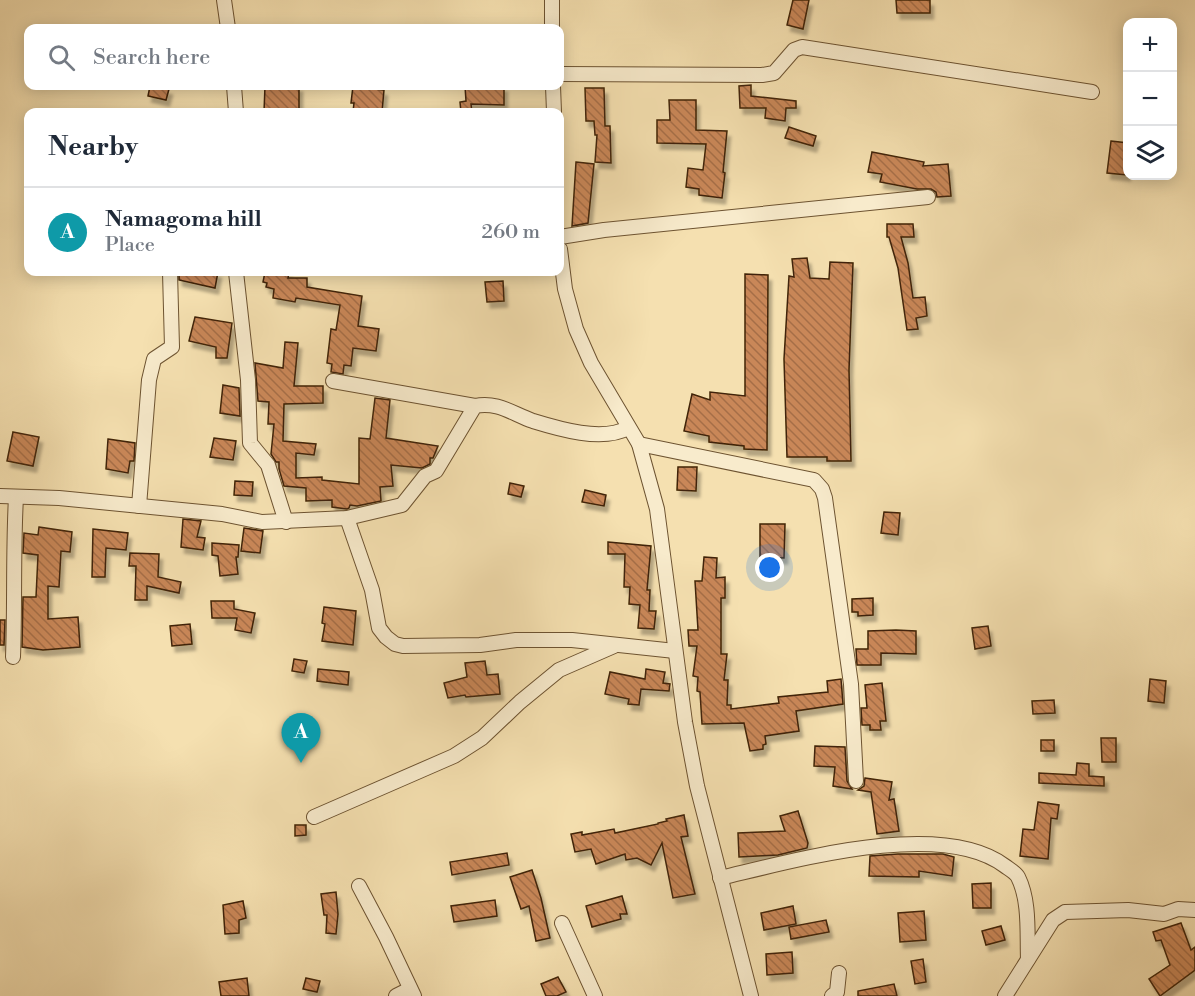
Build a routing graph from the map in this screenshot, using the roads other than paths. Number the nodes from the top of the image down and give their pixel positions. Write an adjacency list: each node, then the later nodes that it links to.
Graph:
1 (224, 0): 3 (street)
2 (552, 0): 4 (street)
3 (227, 24)
4 (552, 24)
5 (564, 74): 8 (street)
6 (234, 90): 9 (street)
7 (553, 90): 10 (street)
8 (1092, 92)
9 (236, 108)
10 (554, 108)
11 (928, 197): 12 (street)
12 (564, 236)
13 (170, 276): 22 (street)
14 (236, 276): 24 (street)
15 (563, 276): 18 (street)
16 (333, 381): 17 (street)
17 (475, 406): 18 (street); 23 (street)
18 (628, 428): 19 (street)
19 (639, 444): 26 (street); 28 (street)
20 (0, 496): 21 (street)
21 (16, 497): 22 (street); 27 (street)
22 (139, 506): 24 (street)
23 (347, 518): 24 (street); 25 (street)
24 (286, 522)
25 (616, 645): 26 (street); 29 (street)
26 (675, 651): 30 (street)
27 (13, 657)
28 (856, 781)
29 (314, 817)
30 (720, 878): 34 (street); 39 (street)
31 (359, 886): 36 (street)
32 (1195, 910): 34 (street)
33 (562, 923): 38 (street)
34 (1028, 959): 41 (street)
35 (839, 973): 40 (street)
36 (412, 992): 37 (street)
37 (396, 996)
38 (595, 996)
39 (751, 996)
40 (832, 996)
41 (1005, 996)

